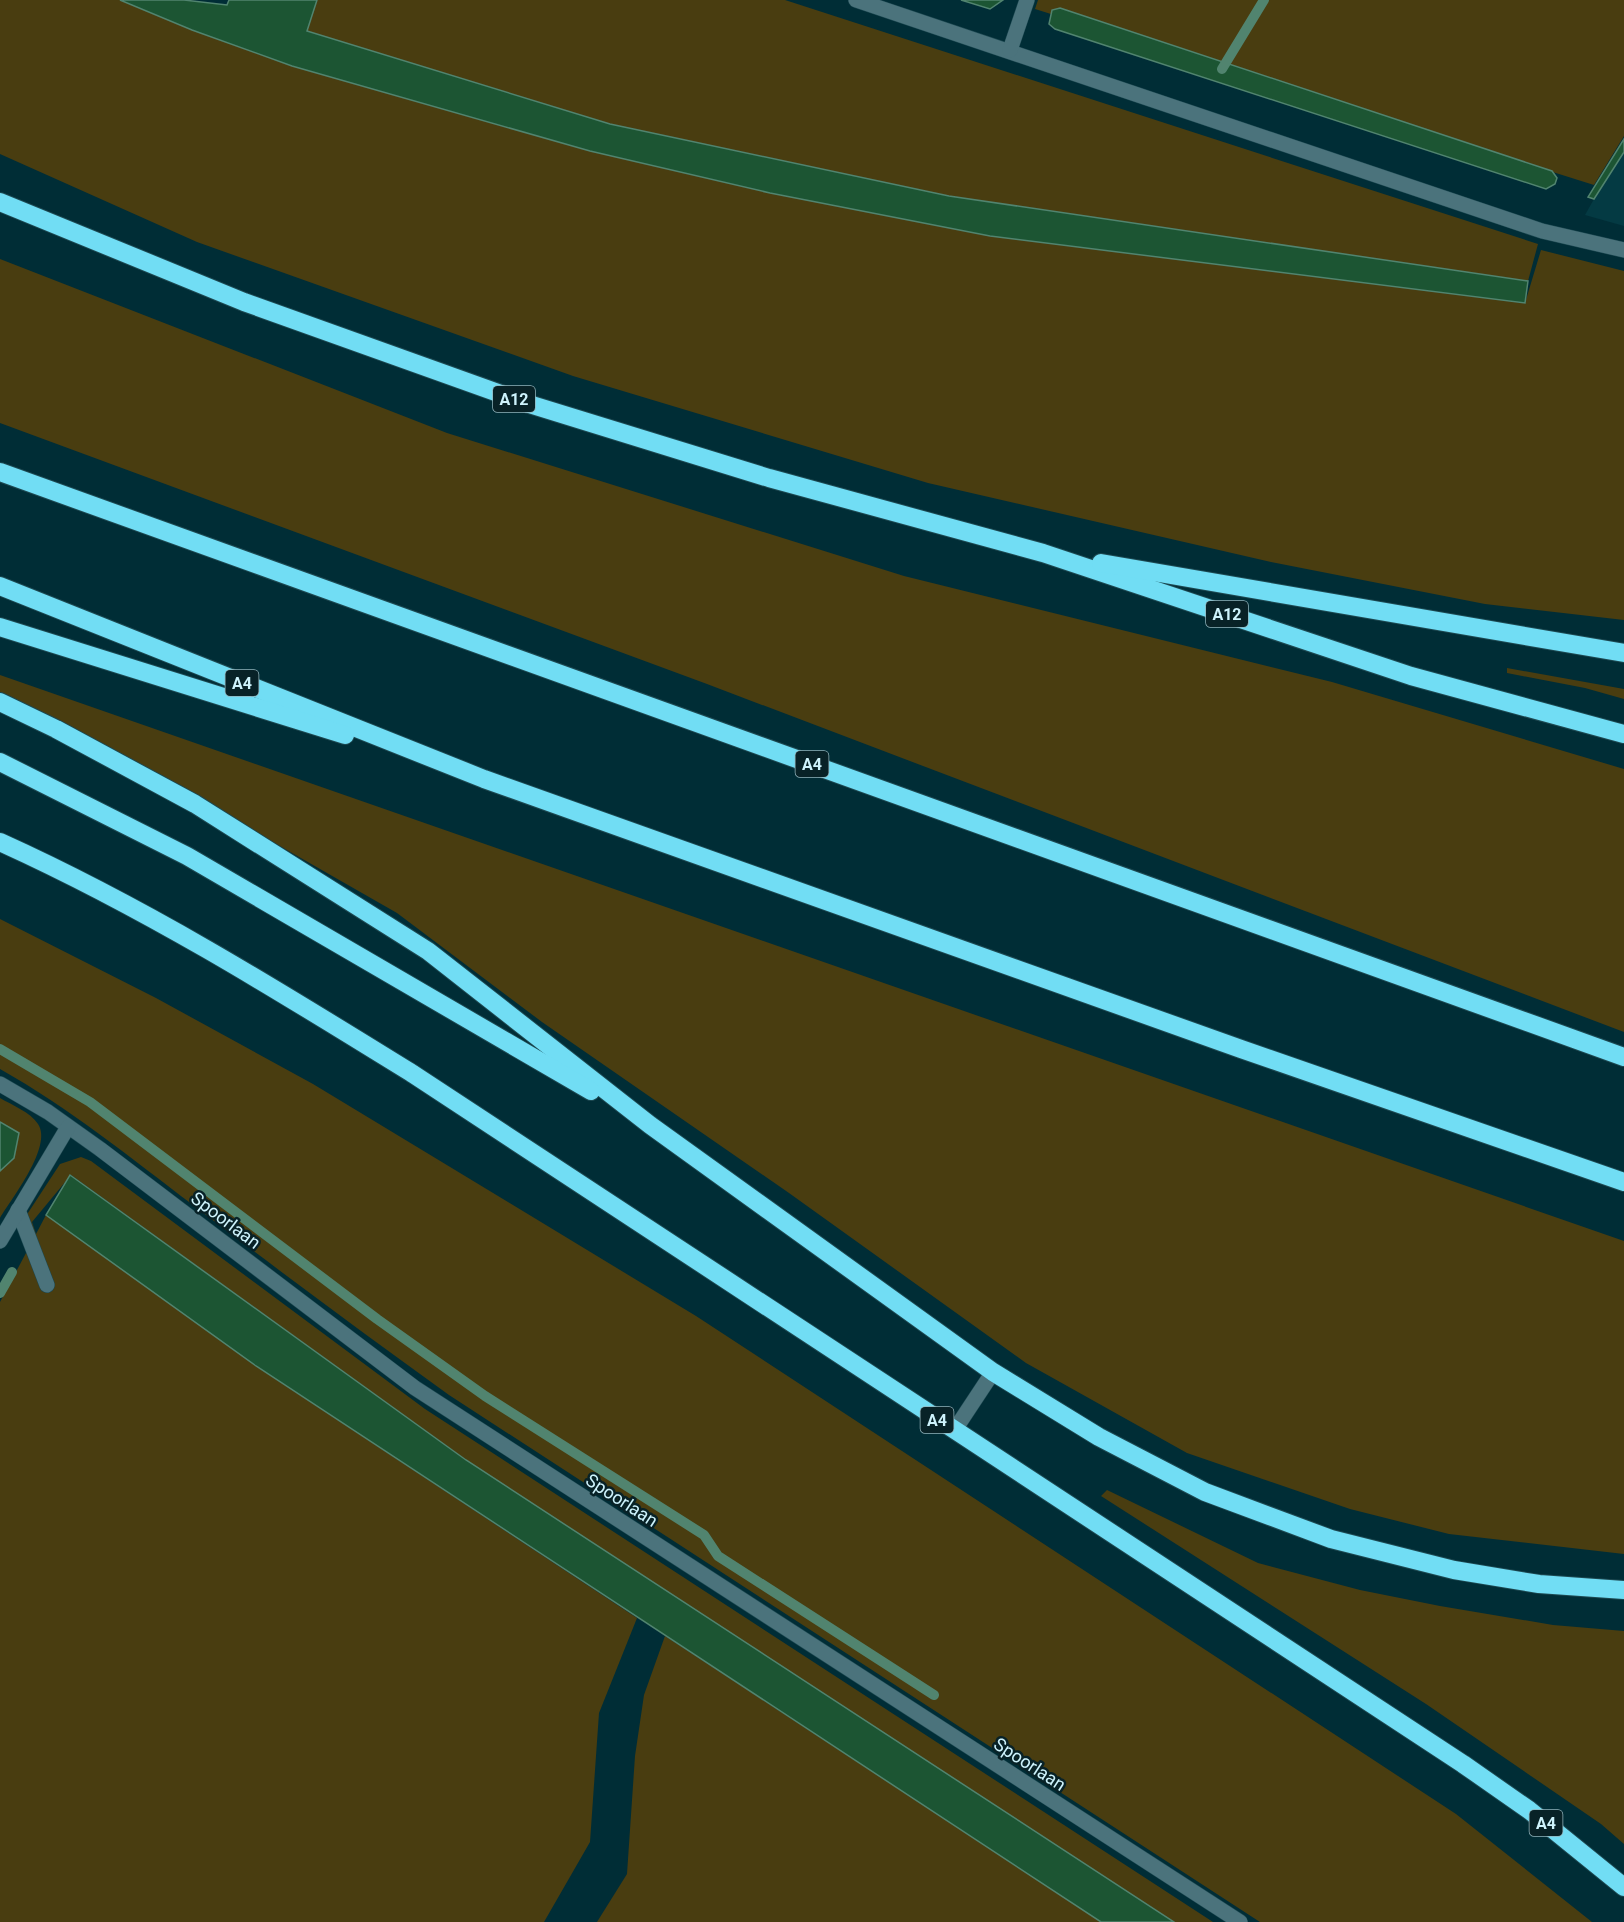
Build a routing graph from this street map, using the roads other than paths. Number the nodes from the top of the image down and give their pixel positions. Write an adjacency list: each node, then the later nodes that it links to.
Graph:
1 (856, 0): 3 (street)
2 (1027, 0): 3 (street)
3 (1010, 50): 5 (street)
4 (0, 202): 7 (highway, A12)
5 (1624, 250)
6 (0, 472): 16 (highway, A4)
7 (1043, 553): 10 (highway, A12); 12 (highway, A12)
8 (0, 586): 14 (highway, A4)
9 (0, 627): 14 (highway)
10 (1624, 653)
11 (0, 702): 18 (highway)
12 (1624, 734)
13 (0, 762): 18 (highway)
14 (484, 779): 20 (highway, A4)
15 (0, 842): 25 (highway, A4)
16 (1624, 1057)
17 (0, 1084): 19 (street, Spoorlaan)
18 (650, 1125): 24 (highway)
19 (68, 1127): 21 (street); 28 (street, Spoorlaan)
20 (1624, 1182)
21 (18, 1210): 22 (street); 23 (street)
22 (0, 1240)
23 (47, 1286)
24 (993, 1372): 25 (street); 26 (highway)
25 (954, 1431): 27 (highway, A4)
26 (1624, 1590)
27 (1624, 1887)
28 (1240, 1922)

